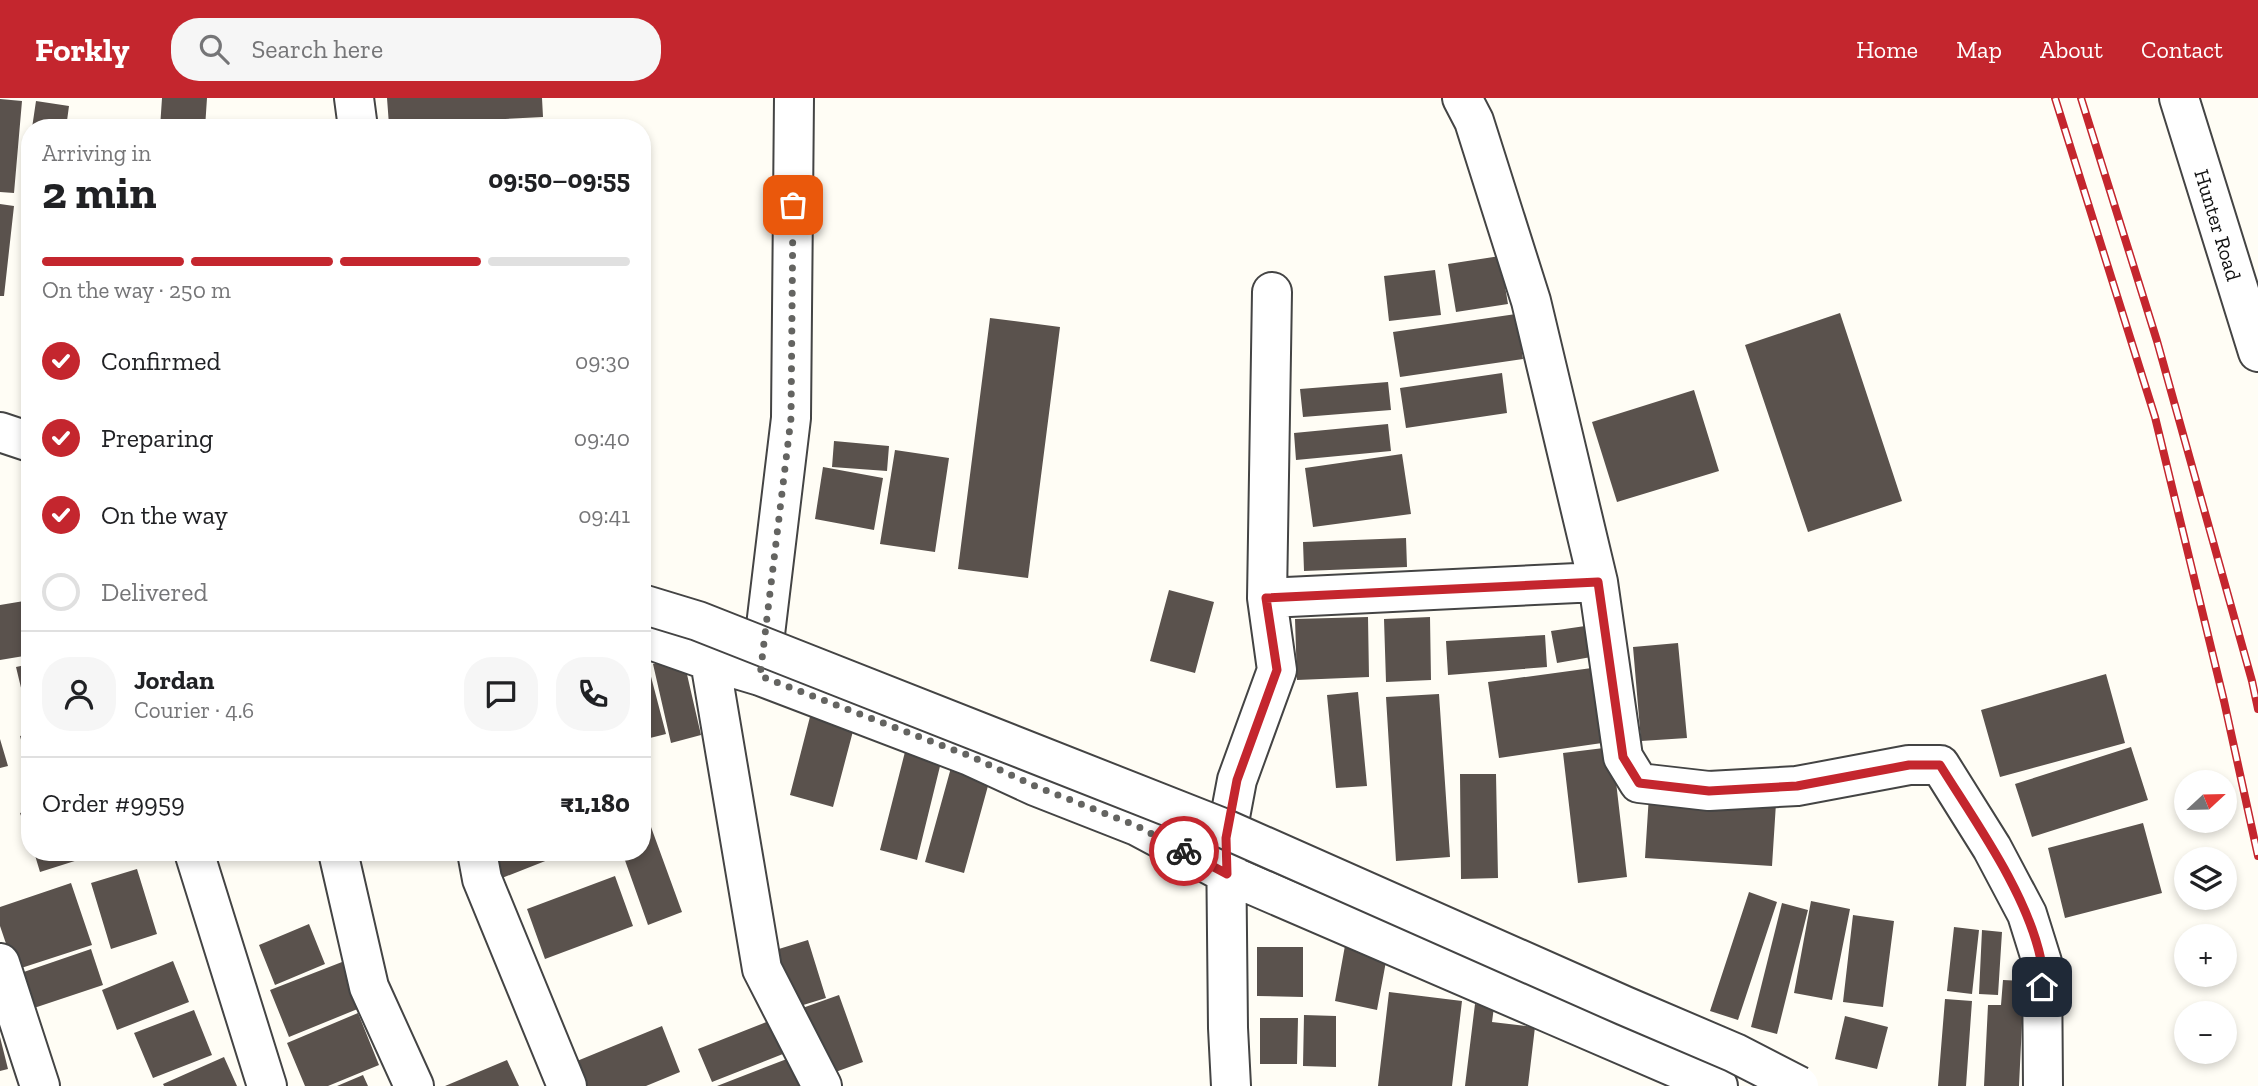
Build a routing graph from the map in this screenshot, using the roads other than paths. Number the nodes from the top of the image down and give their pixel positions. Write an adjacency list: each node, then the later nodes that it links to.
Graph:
1 (354, 98): 5 (street)
2 (794, 98): 17 (street)
3 (1462, 98): 12 (street)
4 (2179, 98): 7 (street, Hunter Road)
5 (357, 119)
6 (1272, 292): 13 (street)
7 (2258, 352)
8 (0, 411): 9 (street)
9 (21, 417)
10 (0, 432): 11 (street)
11 (21, 439)
12 (1598, 582): 13 (street); 31 (street)
13 (1266, 598): 21 (street)
14 (651, 607): 30 (street, bridge)
15 (651, 640): 16 (street)
16 (710, 661): 17 (street); 27 (street)
17 (760, 676): 21 (street)
18 (197, 861): 24 (street)
19 (340, 861): 25 (street)
20 (479, 861): 26 (street)
21 (1227, 874): 28 (street); 29 (street)
22 (0, 963): 23 (street)
23 (40, 1086)
24 (267, 1086)
25 (414, 1086)
26 (567, 1086)
27 (822, 1086)
28 (1231, 1086)
29 (1718, 1086)
30 (1799, 1086)
31 (2043, 1086)

